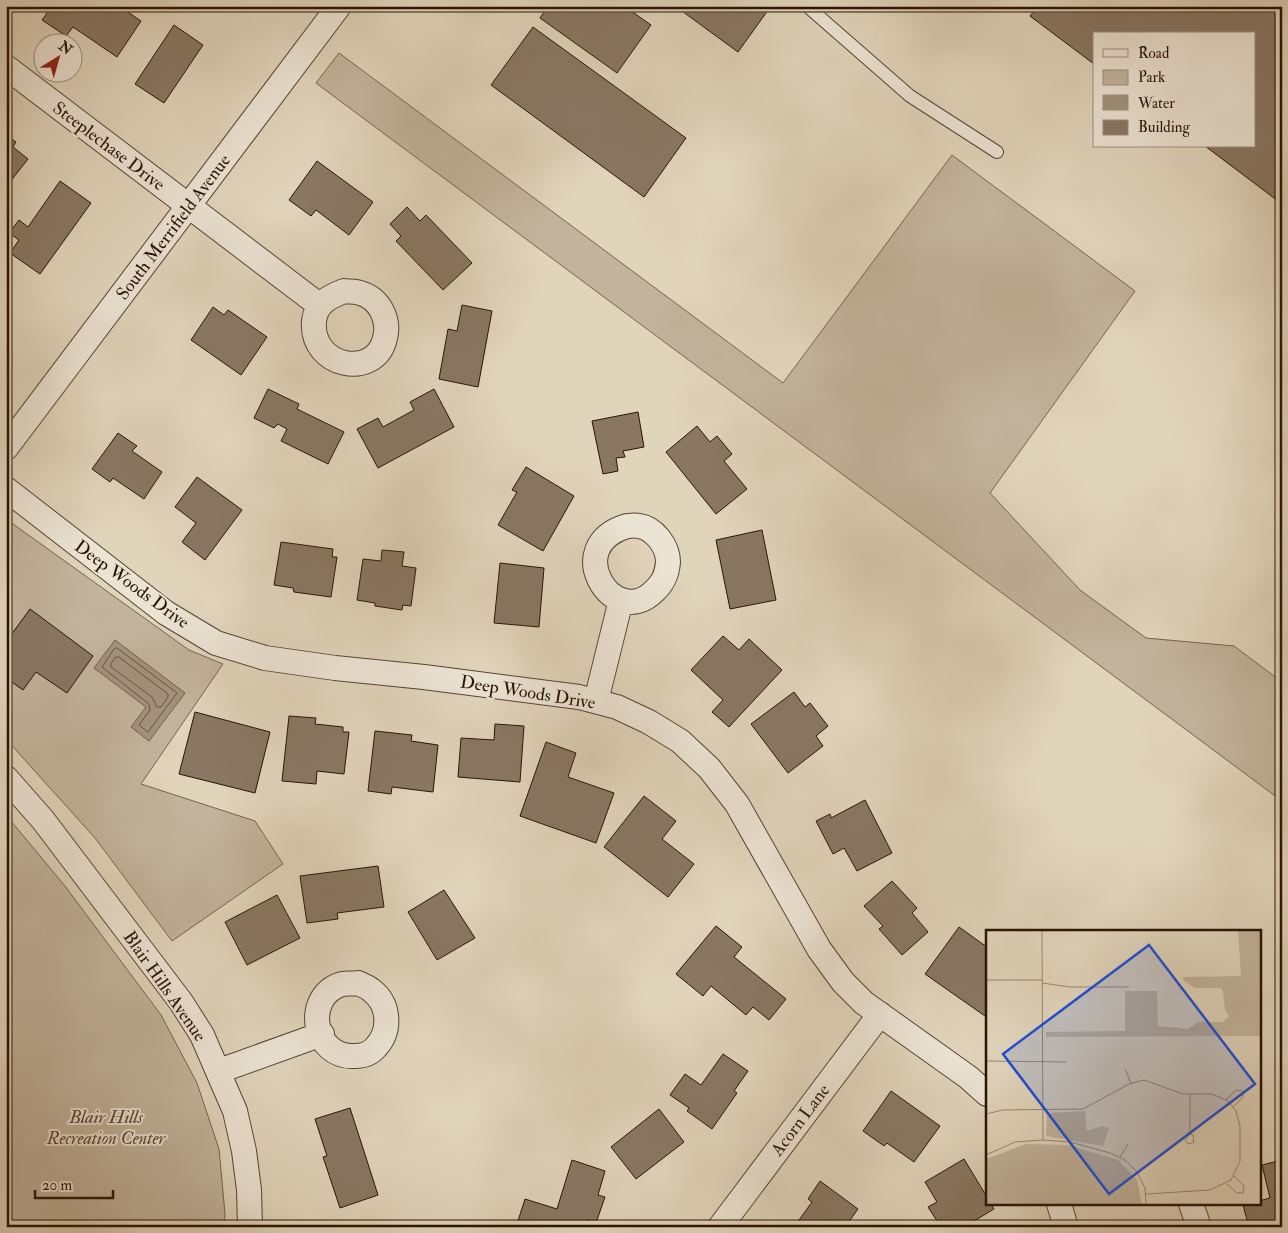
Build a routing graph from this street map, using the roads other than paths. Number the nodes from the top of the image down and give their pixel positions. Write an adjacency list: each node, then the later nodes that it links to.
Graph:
1 (339, 6): 5 (street, South Merrifield Avenue)
2 (807, 6): 4 (lane)
3 (6, 67): 5 (street, Steeplechase Drive)
4 (997, 152)
5 (188, 206): 6 (street, Steeplechase Drive); 7 (street, South Merrifield Avenue)
6 (318, 305)
7 (6, 448)
8 (6, 489): 10 (street, Deep Woods Drive)
9 (622, 600): 10 (street)
10 (596, 701): 12 (street, Deep Woods Drive)
11 (6, 778): 14 (street, Blair Hills Avenue)
12 (880, 1014): 15 (street, Deep Woods Drive); 19 (street, Acorn Lane)
13 (322, 1034): 14 (street)
14 (219, 1071): 18 (street, Blair Hills Avenue)
15 (986, 1093)
16 (1060, 1206): 20 (street)
17 (1192, 1206): 21 (street)
18 (250, 1227)
19 (720, 1227)
20 (1066, 1227)
21 (1196, 1227)

